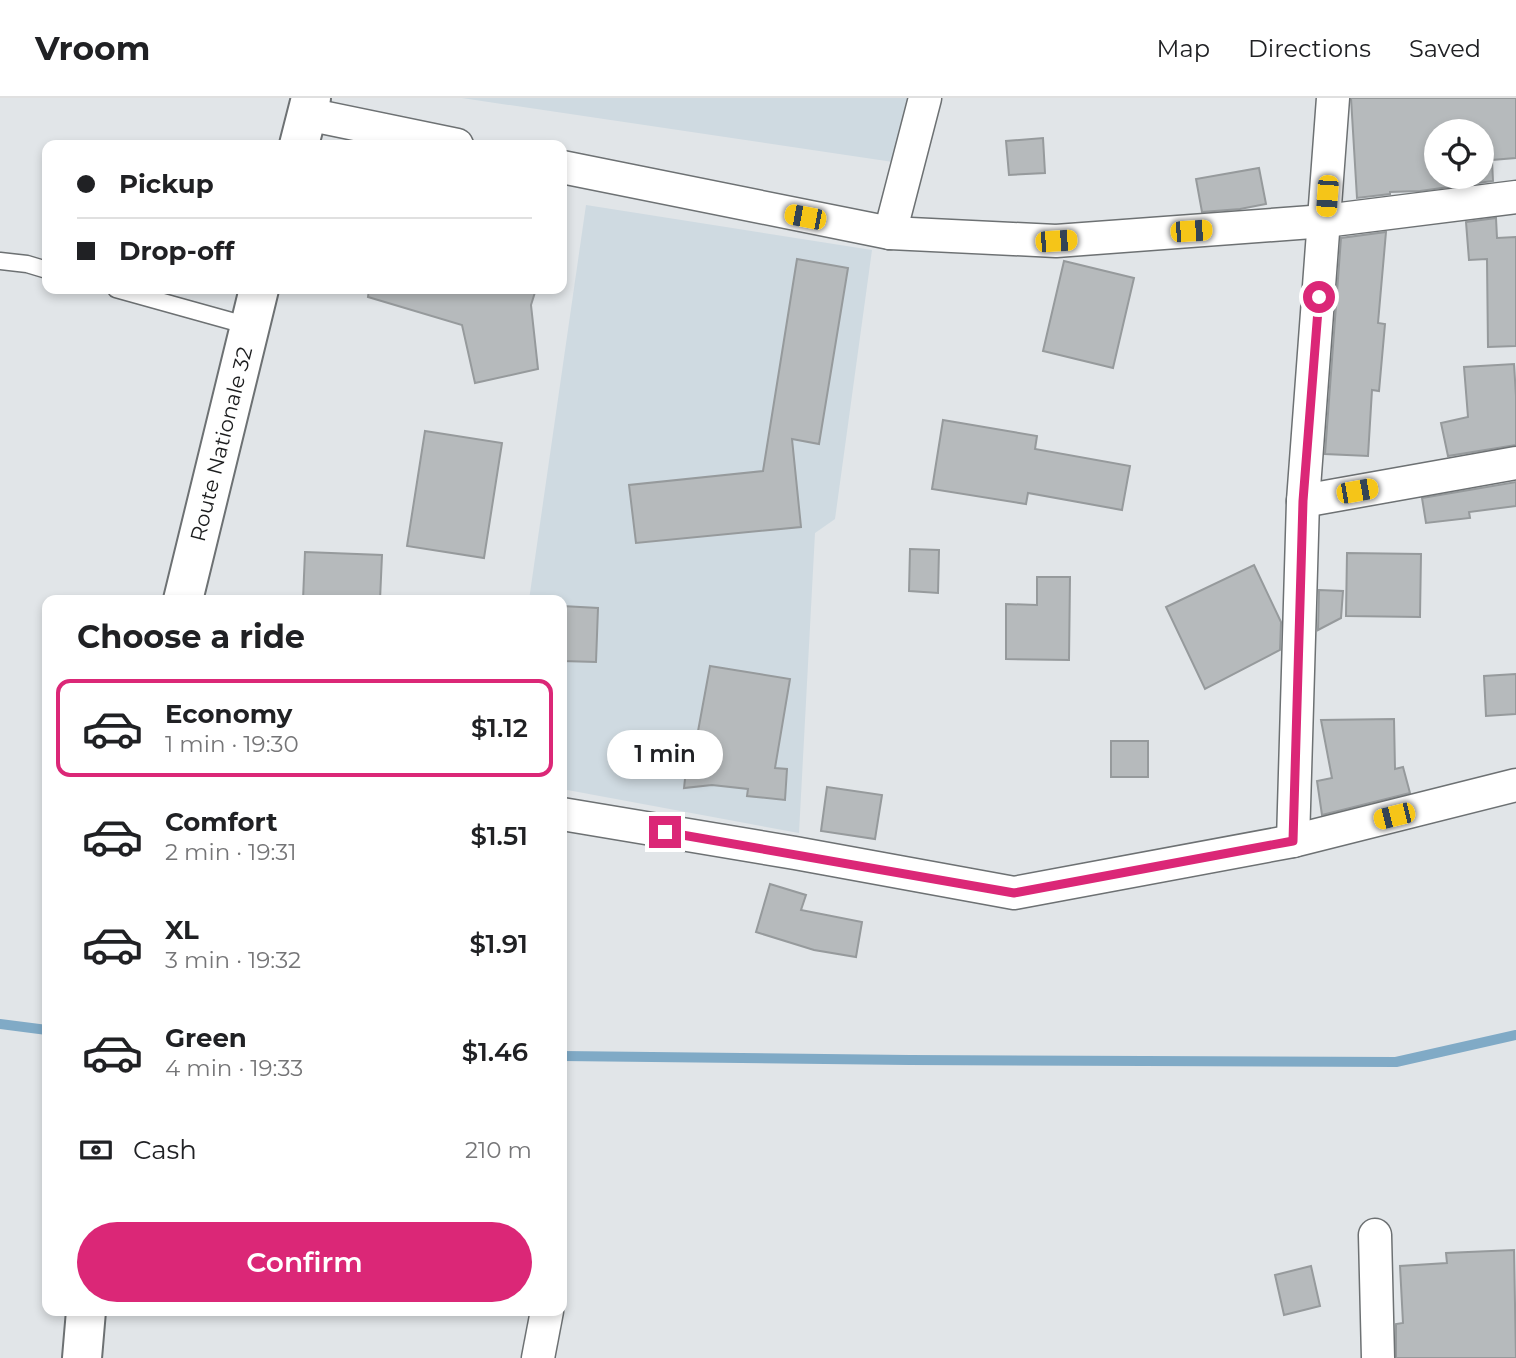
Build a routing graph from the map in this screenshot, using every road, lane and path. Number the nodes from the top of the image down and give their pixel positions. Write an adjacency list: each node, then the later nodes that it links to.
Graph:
1 (925, 98): 8 (street)
2 (1333, 98): 7 (street)
3 (306, 119): 4 (street)
4 (428, 140)
5 (567, 168): 8 (street)
6 (1516, 197): 7 (street)
7 (1325, 221): 8 (street); 15 (street)
8 (890, 233)
9 (0, 261): 10 (lane)
10 (42, 268)
11 (134, 294): 13 (lane)
12 (259, 294): 13 (street, Route Nationale 32)
13 (249, 326): 16 (street, Route Nationale 32)
14 (1516, 463): 15 (street)
15 (1303, 501): 19 (street)
16 (184, 595)
17 (1516, 785): 19 (street)
18 (567, 815): 19 (street)
19 (1293, 841)
20 (1376, 1235): 25 (street)
21 (86, 1316): 23 (street)
22 (546, 1316): 24 (street)
23 (82, 1358)
24 (538, 1358)
25 (1378, 1358)

